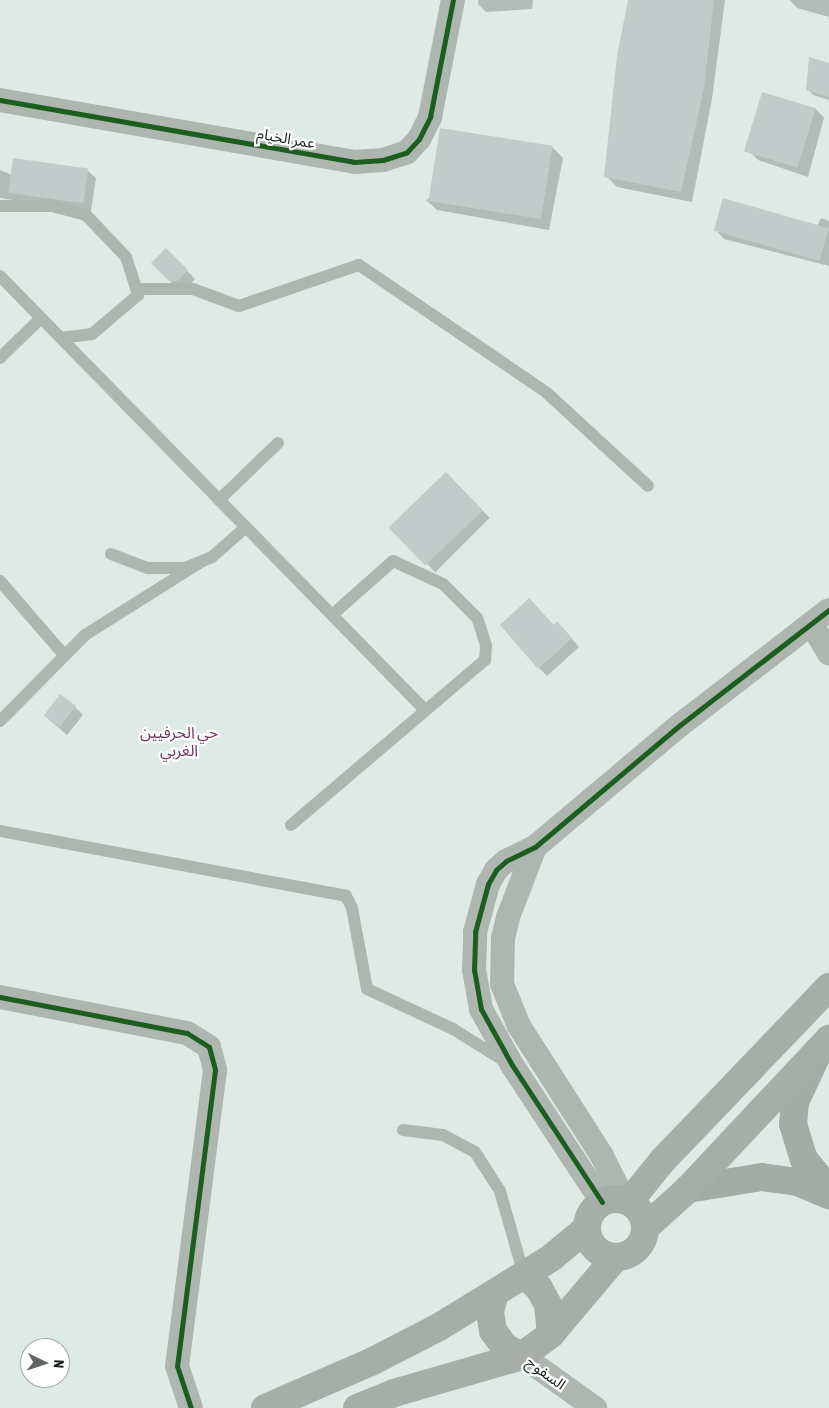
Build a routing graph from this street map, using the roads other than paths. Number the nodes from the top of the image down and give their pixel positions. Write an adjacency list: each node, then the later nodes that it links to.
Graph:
1 (453, 0): 2 (street, عمر الخيام)
2 (0, 100)
3 (0, 206): 5 (lane)
4 (0, 276): 6 (lane)
5 (136, 289): 7 (lane); 10 (lane)
6 (41, 318): 7 (lane); 8 (lane)
7 (61, 338): 11 (lane)
8 (0, 358)
9 (278, 443): 11 (lane)
10 (648, 486)
11 (219, 500): 12 (lane)
12 (246, 527): 14 (lane); 16 (lane)
13 (111, 554): 14 (lane)
14 (201, 562): 19 (lane)
15 (0, 581): 19 (lane)
16 (332, 615): 20 (lane); 20 (lane)
17 (820, 618): 18 (street); 24 (street)
18 (829, 653)
19 (64, 655): 21 (lane)
20 (424, 709): 22 (lane)
21 (0, 721)
22 (291, 825)
23 (0, 831): 28 (lane)
24 (535, 847): 28 (street); 33 (street)
25 (829, 987): 33 (main road)
26 (0, 997): 41 (street)
27 (824, 1044): 30 (main road); 31 (street)
28 (512, 1066): 33 (street)
29 (403, 1130): 37 (lane)
30 (688, 1189): 32 (street); 35 (main road)
31 (829, 1190)
32 (829, 1195)
33 (618, 1202): 34 (main road); 35 (main road)
34 (587, 1228): 36 (main road); 37 (main road)
35 (645, 1228): 36 (main road)
36 (615, 1258): 39 (main road)
37 (524, 1275): 38 (main road); 39 (main road)
38 (495, 1293): 40 (main road); 42 (main road)
39 (551, 1334): 40 (main road)
40 (522, 1356): 43 (main road); 44 (street, السفوح)
41 (192, 1408)
42 (265, 1408)
43 (357, 1408)
44 (595, 1408)

